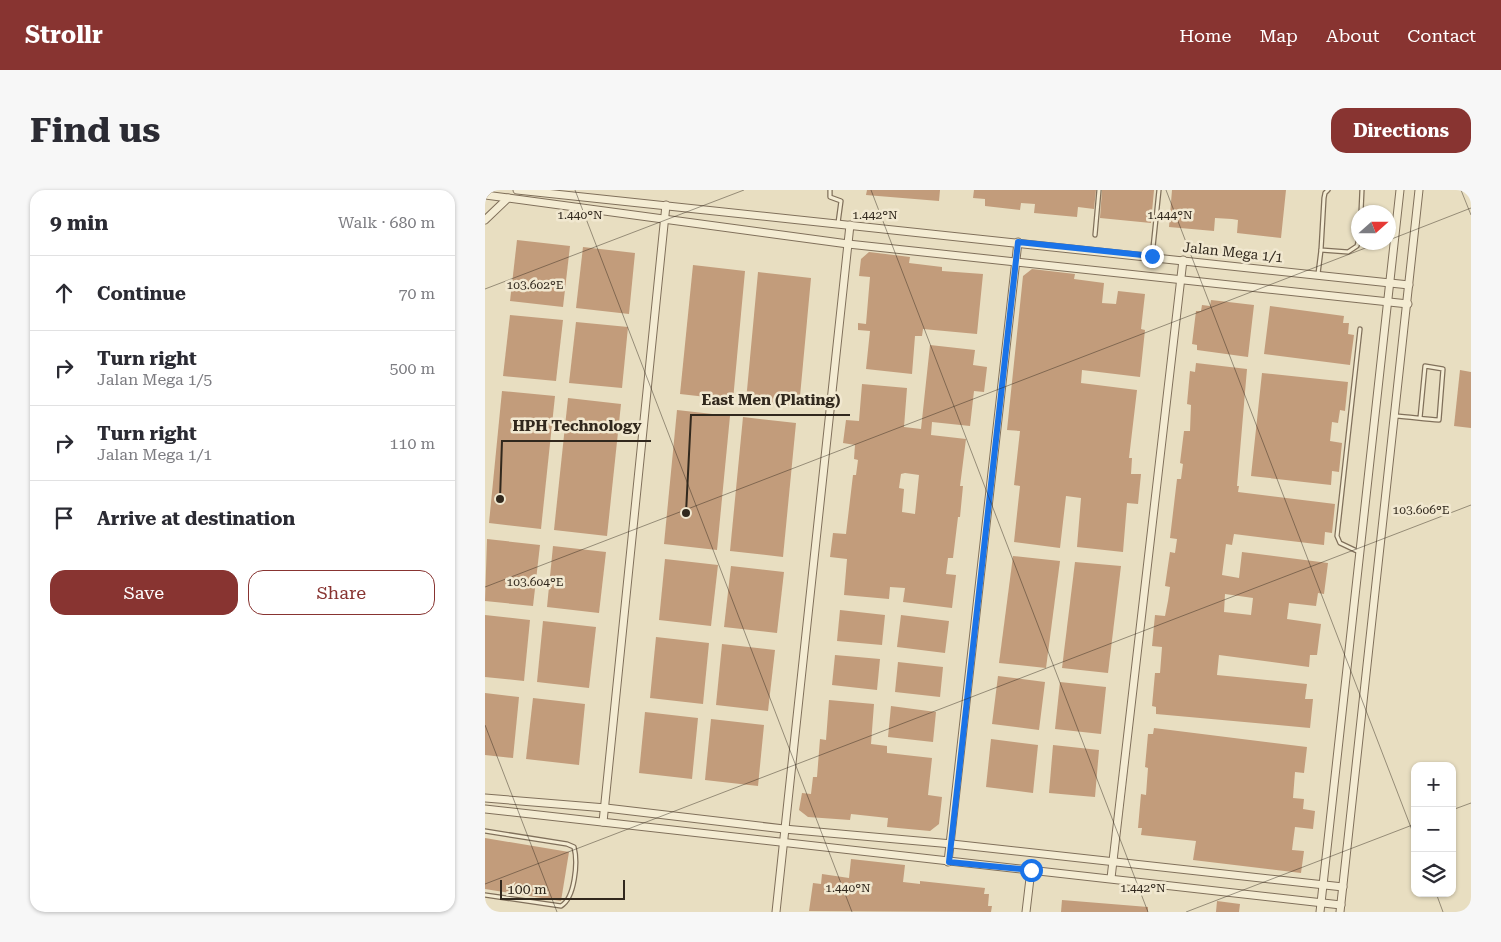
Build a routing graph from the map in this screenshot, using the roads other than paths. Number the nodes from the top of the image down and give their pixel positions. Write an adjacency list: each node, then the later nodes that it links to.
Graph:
1 (485, 190): 11 (street)
2 (517, 190): 10 (street, Jalan Mega 1/1)
3 (830, 190): 17 (lane)
4 (1099, 190): 19 (lane)
5 (1159, 190): 24 (lane)
6 (1328, 190): 22 (lane)
7 (1362, 190): 14 (lane)
8 (1400, 190): 29 (street)
9 (1419, 190): 30 (street)
10 (541, 191): 13 (street, Jalan Mega 1/1)
11 (485, 195): 12 (street)
12 (507, 198): 15 (street); 16 (street)
13 (666, 205): 15 (street); 17 (street, Jalan Mega 1/1)
14 (1361, 205)
15 (666, 219): 21 (street); 38 (street)
16 (485, 220)
17 (838, 223): 18 (street, Jalan Mega 1/1)
18 (850, 225): 20 (street, Jalan Mega 1/1); 21 (street)
19 (1095, 235)
20 (1018, 242): 24 (street, Jalan Mega 1/1); 26 (street)
21 (848, 244): 26 (street); 41 (street)
22 (1321, 250): 23 (lane); 27 (lane)
23 (1351, 250)
24 (1152, 256): 25 (street, Jalan Mega 1/1)
25 (1183, 260): 27 (street, Jalan Mega 1/1); 28 (street)
26 (1015, 262): 28 (street); 44 (street)
27 (1318, 274): 29 (street, Jalan Mega 1/1)
28 (1181, 280): 31 (street); 45 (street)
29 (1389, 282): 30 (street, Jalan Mega 1/1); 31 (street)
30 (1409, 285): 32 (street)
31 (1387, 301): 32 (street); 36 (street)
32 (1408, 304): 34 (street)
33 (1360, 329): 36 (lane)
34 (1395, 416): 35 (lane); 50 (street)
35 (1420, 418): 35 (lane)
36 (1359, 552): 49 (street)
37 (485, 798): 38 (street)
38 (606, 808): 40 (street); 41 (street)
39 (485, 809): 40 (street)
40 (603, 822): 43 (street)
41 (784, 829): 43 (street); 44 (street)
42 (485, 831): 51 (lane)
43 (783, 844): 46 (street); 54 (street)
44 (952, 844): 45 (street); 46 (street)
45 (1111, 861): 48 (street); 49 (street)
46 (949, 862): 47 (street)
47 (1031, 870): 48 (street); 55 (street)
48 (1111, 878): 52 (street)
49 (1323, 884): 50 (street); 52 (street)
50 (1343, 887): 53 (street)
51 (485, 895)
52 (1321, 902): 53 (street); 56 (street)
53 (1340, 908)
54 (776, 912)
55 (1027, 912)
56 (1320, 912)

